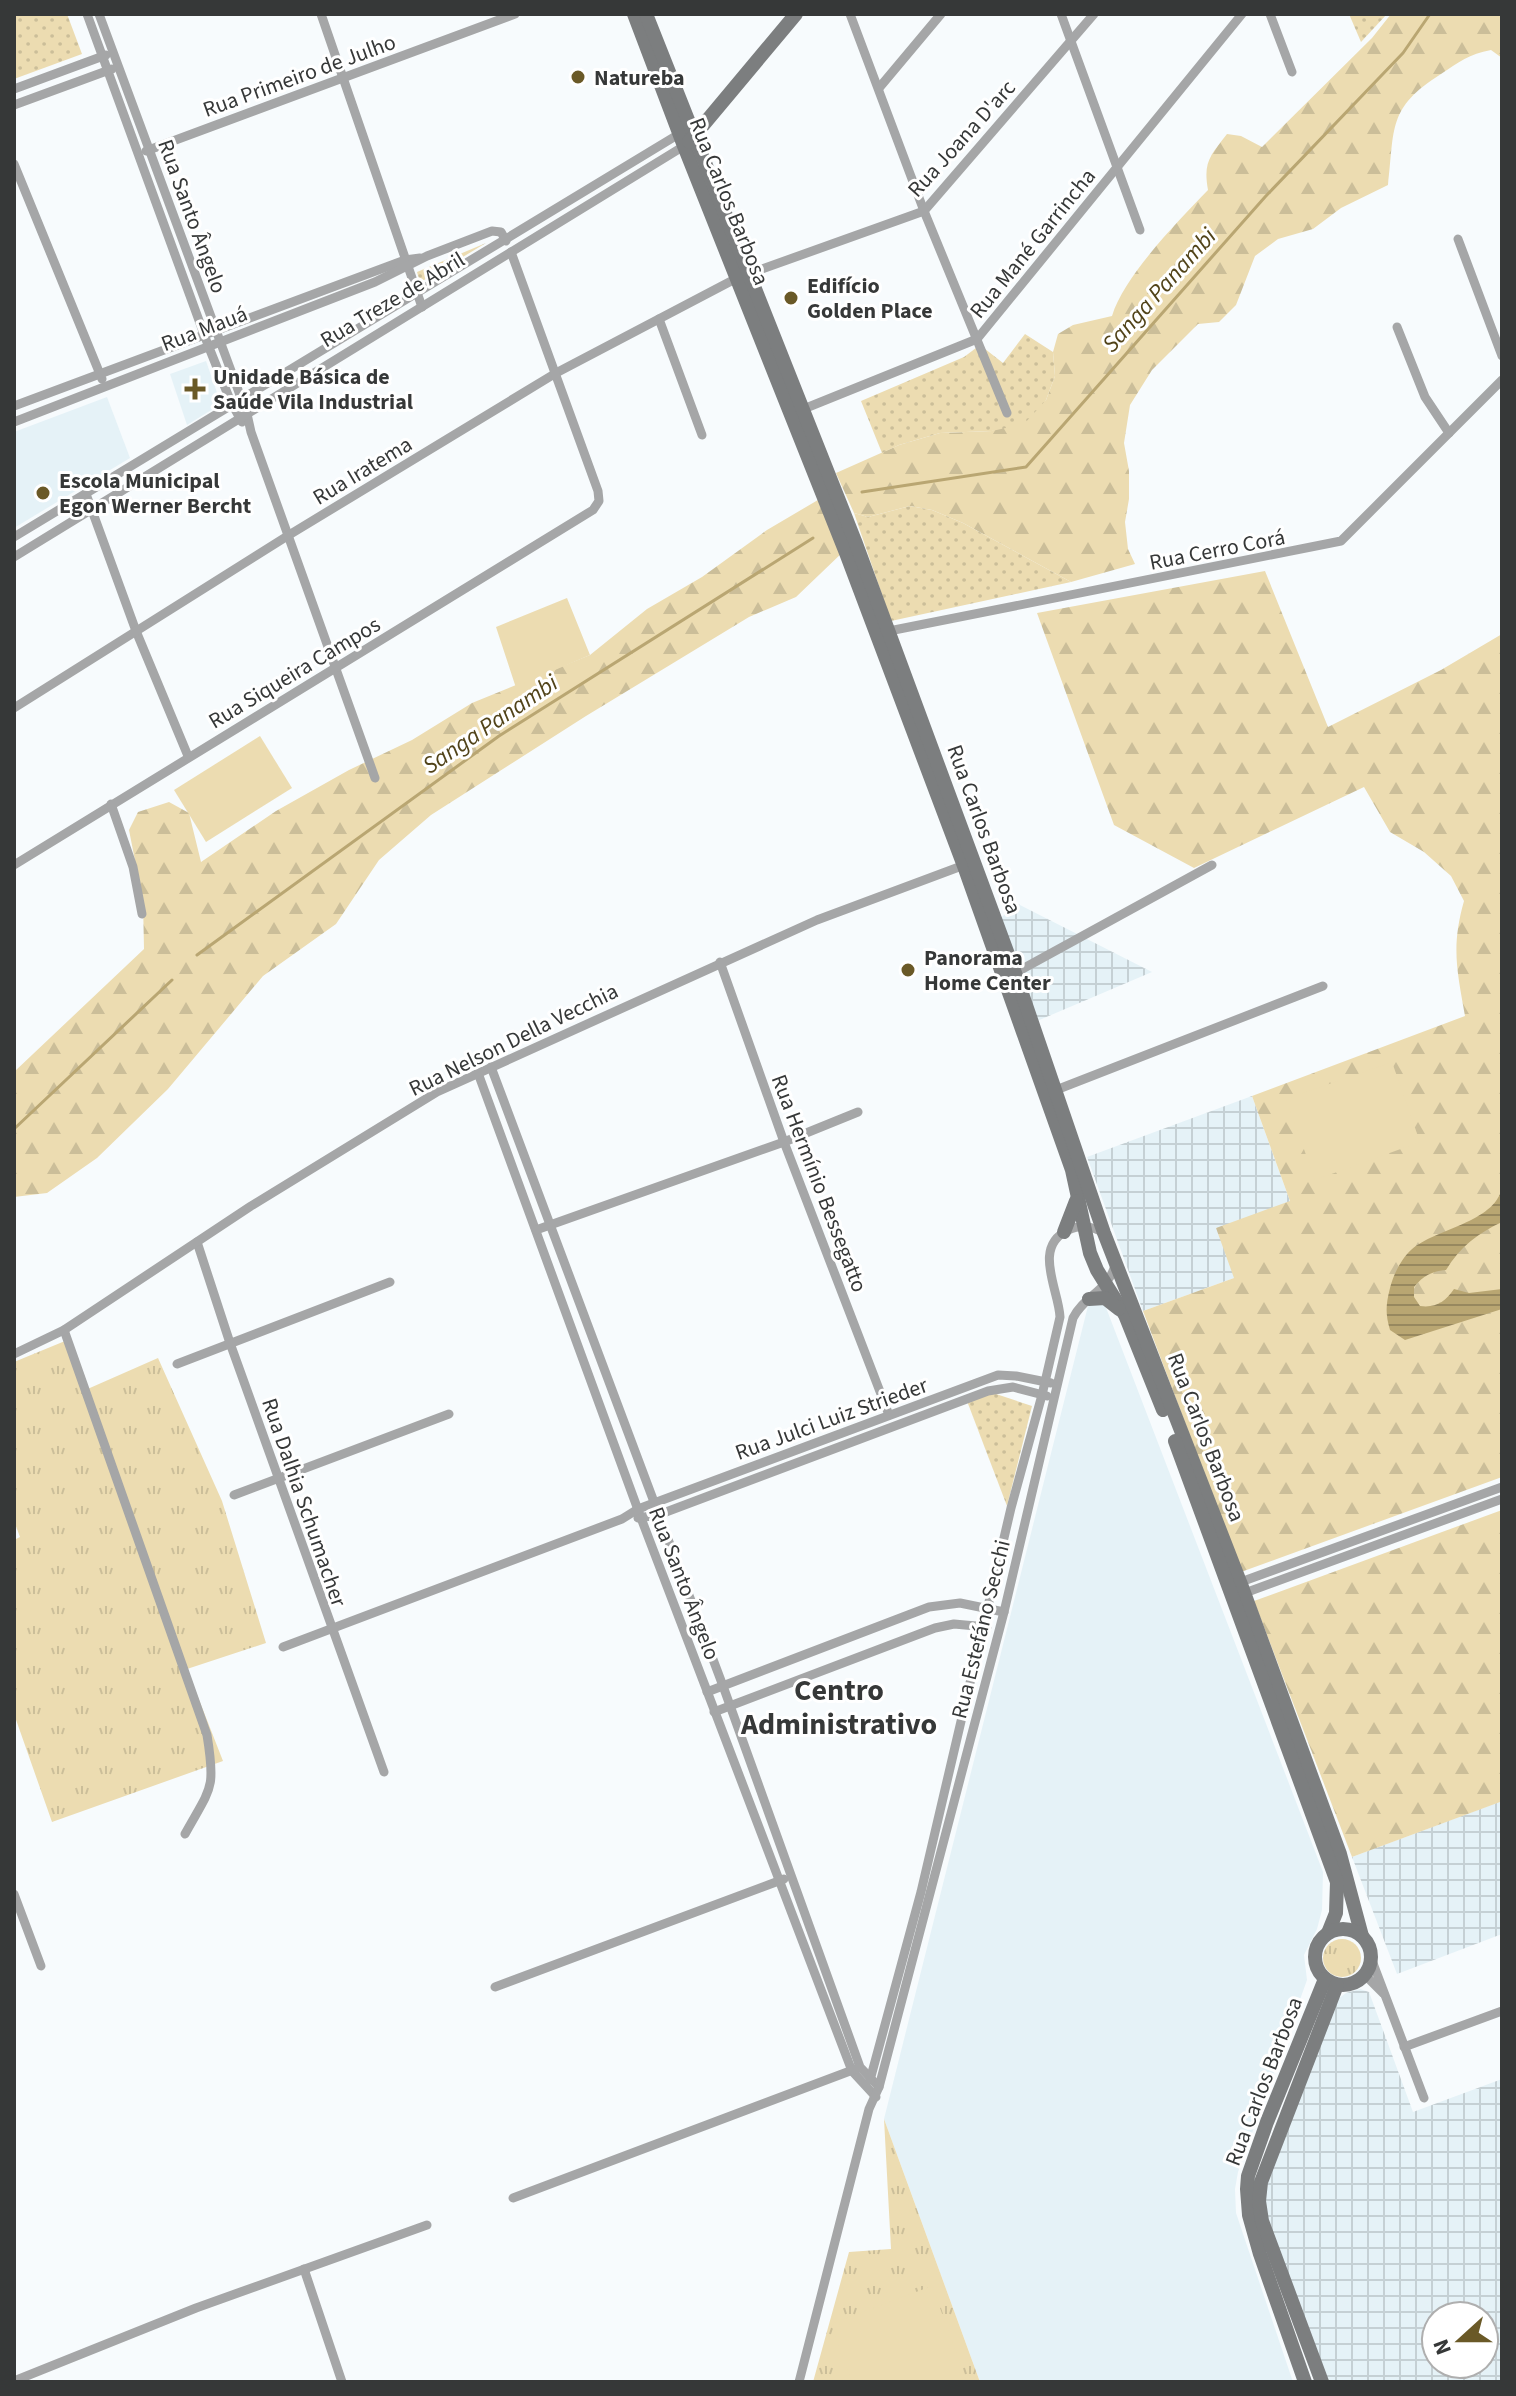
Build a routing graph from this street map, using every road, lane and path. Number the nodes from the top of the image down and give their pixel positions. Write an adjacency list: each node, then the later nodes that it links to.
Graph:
1 (87, 14): 15 (street)
2 (99, 14): 15 (street, Rua Santo Ângelo)
3 (321, 14): 19 (street)
4 (515, 14): 19 (street, Rua Primeiro de Julho)
5 (634, 14): 23 (street, Rua Carlos Barbosa)
6 (646, 14): 23 (street, Rua Carlos Barbosa)
7 (796, 14): 23 (street, Rua Treze de Abril)
8 (850, 14): 20 (street)
9 (941, 14): 20 (street)
10 (1061, 14): 14 (street)
11 (1094, 14): 14 (street, Rua Joana D'arc)
12 (1242, 14): 27 (street, Rua Mané Garrincha)
13 (1270, 14): 18 (street)
14 (1072, 41): 27 (street); 28 (street, Rua Joana D'arc)
15 (108, 55): 16 (street, Rua Santo Ângelo); 17 (street, Rua Santo Ângelo); 21 (street)
16 (119, 67): 17 (street); 24 (street, Rua Santo Ângelo)
17 (108, 71): 22 (street); 25 (street, Rua Santo Ângelo)
18 (1292, 72)
19 (344, 78): 24 (street, Rua Primeiro de Julho); 33 (street)
20 (879, 88): 28 (street)
21 (14, 89)
22 (14, 105)
23 (687, 136): 31 (street, Rua Treze de Abril); 32 (street, Rua Treze de Abril); 34 (street, Rua Carlos Barbosa)
24 (150, 149): 25 (street, Rua Primeiro de Julho); 39 (street, Rua Santo Ângelo)
25 (139, 154): 41 (street, Rua Santo Ângelo)
26 (14, 164): 44 (street)
27 (1117, 168): 29 (street); 40 (street, Rua Mané Garrincha)
28 (924, 211): 34 (street, Rua Joana D'arc); 40 (street)
29 (1140, 230)
30 (1458, 239): 42 (street)
31 (506, 241): 33 (street, Rua Mauá); 35 (street, Rua Treze de Abril)
32 (511, 252): 36 (street, Rua Treze de Abril); 43 (street)
33 (406, 264): 35 (street); 39 (street, Rua Mauá)
34 (744, 276): 37 (street, Rua Iratema); 49 (street, Rua Carlos Barbosa)
35 (416, 293): 36 (street); 47 (street, Rua Treze de Abril)
36 (422, 307): 51 (street, Rua Treze de Abril)
37 (659, 319): 43 (street, Rua Iratema); 54 (street)
38 (1397, 327): 53 (street)
39 (217, 336): 41 (street, Rua Mauá); 47 (street, Rua Santo Ângelo)
40 (977, 339): 49 (street, Rua Mané Garrincha); 50 (street)
41 (206, 341): 44 (street); 46 (street, Rua Mauá); 47 (street, Rua Santo Ângelo)
42 (1502, 356)
43 (556, 373): 57 (street, Rua Iratema); 62 (street, Rua Siqueira Campos)
44 (99, 374): 46 (street); 48 (street)
45 (1502, 380): 53 (street, Rua Cerro Corá)
46 (105, 386): 52 (street, Rua Mauá)
47 (236, 402): 51 (street, Rua Santo Ângelo); 55 (street, Rua Treze de Abril)
48 (14, 406)
49 (798, 411): 61 (street, Rua Carlos Barbosa)
50 (1007, 413)
51 (243, 416): 56 (street, Rua Treze de Abril); 57 (street, Rua Santo Ângelo)
52 (14, 422)
53 (1449, 433): 61 (street, Rua Cerro Corá)
54 (702, 435)
55 (86, 494): 56 (street); 58 (street, Rua Treze de Abril)
56 (94, 509): 59 (street, Rua Treze de Abril); 60 (street)
57 (289, 535): 60 (street, Rua Iratema); 62 (street, Rua Santo Ângelo)
58 (14, 537)
59 (14, 557)
60 (136, 631): 63 (street, Rua Iratema); 64 (street)
61 (883, 632): 67 (street, Rua Carlos Barbosa)
62 (335, 670): 64 (street, Rua Siqueira Campos); 65 (street, Rua Santo Ângelo)
63 (14, 708)
64 (188, 756): 66 (street, Rua Siqueira Campos)
65 (375, 778)
66 (111, 804): 68 (street, Rua Siqueira Campos); 70 (street)
67 (969, 864): 71 (street, Rua Nelson Della Vecchia); 72 (street, Rua Carlos Barbosa); 79 (street, Rua Carlos Barbosa)
68 (14, 865)
69 (1212, 865): 72 (street)
70 (142, 914)
71 (720, 962): 74 (street, Rua Nelson Della Vecchia); 78 (street, Rua Hermínio Bessegatto)
72 (1015, 973): 76 (street, Rua Carlos Barbosa)
73 (1323, 986): 76 (street)
74 (491, 1067): 75 (street, Rua Nelson Della Vecchia); 80 (street, Rua Santo Ângelo)
75 (478, 1073): 82 (street, Rua Santo Ângelo); 85 (street, Rua Nelson Della Vecchia)
76 (1056, 1090): 84 (street, Rua Carlos Barbosa)
77 (858, 1112): 78 (street)
78 (784, 1142): 80 (street); 100 (street, Rua Hermínio Bessegatto)
79 (1078, 1197): 81 (street, Rua Carlos Barbosa); 83 (street)
80 (549, 1225): 82 (street); 106 (street, Rua Santo Ângelo)
81 (1082, 1225): 83 (street); 84 (street); 88 (street, Rua Carlos Barbosa)
82 (536, 1230): 107 (street, Rua Santo Ângelo)
83 (1064, 1232): 95 (street)
84 (1104, 1233): 86 (street, Rua Carlos Barbosa)
85 (197, 1242): 91 (street, Rua Nelson Della Vecchia); 92 (street, Rua Dalhia Schumacher)
86 (1116, 1262): 88 (street); 101 (street, Rua Carlos Barbosa)
87 (390, 1282): 92 (street)
88 (1107, 1285): 89 (street, Rua Estefáno Secchi); 90 (street, Rua Carlos Barbosa)
89 (1089, 1299): 90 (street); 96 (street, Rua Estefáno Secchi)
90 (1125, 1315): 101 (street, Rua Carlos Barbosa)
91 (64, 1330): 93 (street, Rua Nelson Della Vecchia); 121 (street)
92 (230, 1343): 94 (street); 102 (street, Rua Dalhia Schumacher)
93 (14, 1354)
94 (177, 1364)
95 (1045, 1381): 96 (street, Rua Julci Luiz Strieder); 97 (street); 100 (street, Rua Julci Luiz Strieder)
96 (1058, 1386): 98 (street, Rua Estefáno Secchi)
97 (1042, 1395): 98 (street, Rua Julci Luiz Strieder); 108 (street, Rua Julci Luiz Strieder); 110 (street)
98 (1054, 1398): 111 (street, Rua Estefáno Secchi)
99 (449, 1414): 102 (street)
100 (889, 1415): 106 (street, Rua Julci Luiz Strieder)
101 (1174, 1425): 109 (street, Rua Carlos Barbosa)
102 (278, 1478): 104 (street); 114 (street, Rua Dalhia Schumacher)
103 (1502, 1487): 109 (street)
104 (234, 1495)
105 (1502, 1499): 109 (street)
106 (654, 1503): 107 (street, Rua Julci Luiz Strieder); 108 (street, Rua Santo Ângelo)
107 (640, 1514): 108 (street, Rua Julci Luiz Strieder); 114 (street, Rua Julci Luiz Strieder); 117 (street, Rua Santo Ângelo)
108 (658, 1515): 116 (street, Rua Santo Ângelo)
109 (1236, 1590): 127 (street, Rua Carlos Barbosa); 128 (street, Rua Carlos Barbosa)
110 (989, 1609): 111 (street); 112 (street); 116 (street)
111 (1004, 1612): 113 (street, Rua Estefáno Secchi)
112 (985, 1626): 113 (street); 118 (street); 122 (street)
113 (999, 1628): 123 (street, Rua Estefáno Secchi)
114 (331, 1630): 115 (street, Rua Julci Luiz Strieder); 120 (street, Rua Dalhia Schumacher)
115 (283, 1647)
116 (723, 1686): 117 (street); 118 (street, Rua Santo Ângelo)
117 (707, 1692): 119 (street, Rua Santo Ângelo)
118 (730, 1706): 119 (street); 124 (street, Rua Santo Ângelo)
119 (714, 1712): 125 (street, Rua Santo Ângelo)
120 (384, 1772)
121 (185, 1834)
122 (932, 1844): 123 (street); 138 (street)
123 (944, 1849): 139 (street, Rua Estefáno Secchi)
124 (791, 1876): 125 (street); 137 (street, Rua Santo Ângelo)
125 (780, 1880): 133 (street); 137 (street, Rua Santo Ângelo)
126 (15, 1900): 130 (street)
127 (1328, 1933): 128 (street); 132 (street, Rua Carlos Barbosa)
128 (1362, 1936): 129 (street, Rua Carlos Barbosa)
129 (1371, 1958): 131 (street); 134 (street, Rua Carlos Barbosa)
130 (41, 1966)
131 (1365, 1975): 132 (street); 134 (street, Rua Carlos Barbosa)
132 (1331, 1982): 141 (street, Rua Carlos Barbosa); 142 (street, Rua Carlos Barbosa)
133 (495, 1987)
134 (1385, 1996): 136 (street, Rua Carlos Barbosa)
135 (1502, 2011): 136 (street)
136 (1404, 2047): 140 (street, Rua Carlos Barbosa)
137 (856, 2069): 138 (street, Rua Santo Ângelo); 139 (street, Rua Santo Ângelo); 143 (street)
138 (870, 2079): 139 (street)
139 (874, 2091): 149 (street, Rua Estefáno Secchi)
140 (1424, 2098)
141 (1267, 2122): 142 (street); 146 (street, Rua Carlos Barbosa)
142 (1281, 2130): 146 (street, Rua Carlos Barbosa)
143 (513, 2198)
144 (427, 2225): 145 (street)
145 (304, 2269): 147 (street); 148 (street)
146 (1280, 2289): 150 (street, Rua Carlos Barbosa); 151 (street, Rua Carlos Barbosa)
147 (14, 2381)
148 (342, 2382)
149 (799, 2382)
150 (1305, 2382)
151 (1322, 2382)

